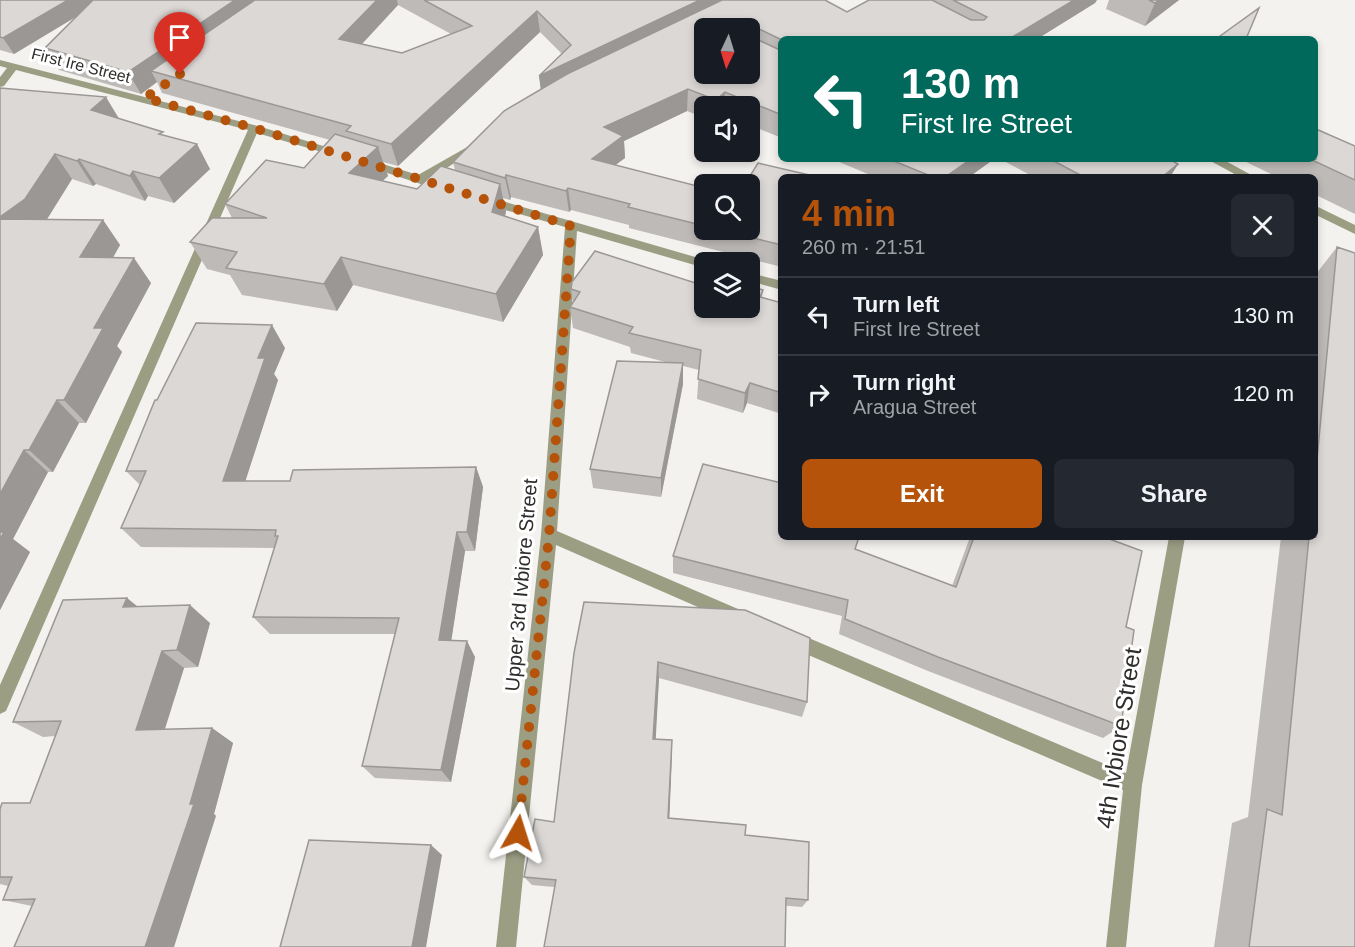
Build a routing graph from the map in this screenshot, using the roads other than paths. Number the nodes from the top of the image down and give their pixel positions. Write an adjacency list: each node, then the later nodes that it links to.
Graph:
1 (0, 63): 2 (street, First Ire Street)
2 (15, 66): 3 (street); 4 (street, First Ire Street)
3 (0, 84)
4 (254, 128): 8 (street, First Ire Street); 21 (street)
5 (487, 139): 8 (street)
6 (1219, 162): 7 (street)
7 (1241, 174)
8 (419, 180): 9 (street, First Ire Street)
9 (452, 190)
10 (473, 196): 12 (street)
11 (1318, 211): 13 (street)
12 (571, 226): 14 (street); 17 (street, Upper 3rd Ivbiore Street)
13 (1355, 230)
14 (694, 261)
15 (760, 280): 16 (street)
16 (778, 285)
17 (549, 536): 19 (street); 23 (street, Upper 3rd Ivbiore Street)
18 (1176, 540): 22 (street, 4th Ivbiore Street)
19 (758, 625)
20 (780, 634): 22 (street)
21 (0, 705)
22 (1133, 785): 24 (street, 4th Ivbiore Street)
23 (506, 947)
24 (1116, 947)

